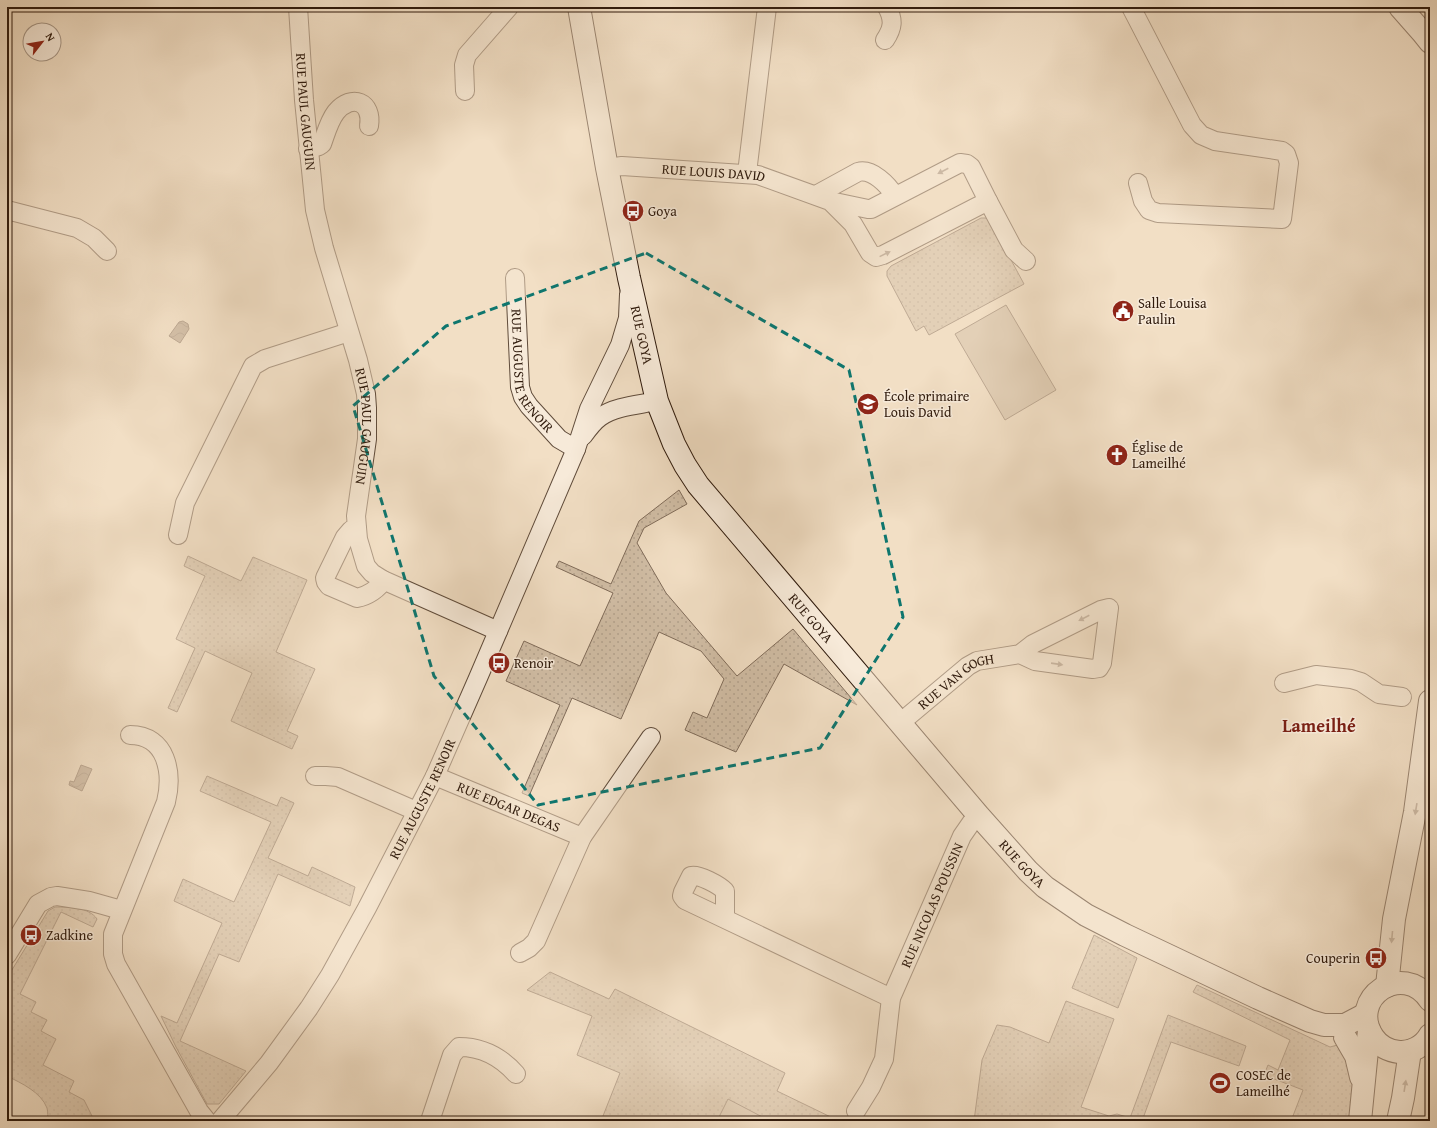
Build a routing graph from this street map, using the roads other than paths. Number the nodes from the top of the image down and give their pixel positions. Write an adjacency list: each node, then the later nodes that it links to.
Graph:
1 (298, 7): 12 (street, RUE PAUL GAUGUIN)
2 (509, 7): 10 (street)
3 (579, 7): 13 (street, RUE GOYA)
4 (766, 7): 14 (street)
5 (887, 7): 8 (street)
6 (1131, 7): 15 (street)
7 (1400, 7): 9 (street)
8 (885, 40)
9 (1430, 42)
10 (465, 91)
11 (369, 126): 12 (street)
12 (308, 148): 24 (street, RUE PAUL GAUGUIN)
13 (607, 168): 14 (street, RUE LOUIS DAVID); 23 (street, RUE GOYA)
14 (747, 173): 17 (street, RUE LOUIS DAVID)
15 (1138, 183)
16 (895, 196): 17 (street, RUE LOUIS DAVID); 17 (street); 18 (street, RUE LOUIS DAVID, one-way to 16)
17 (823, 198): 18 (street, RUE LOUIS DAVID, one-way to 18)
18 (988, 201): 21 (street, RUE LOUIS DAVID)
19 (7, 210): 20 (street)
20 (107, 251)
21 (1026, 260)
22 (515, 278): 30 (street, RUE AUGUSTE RENOIR)
23 (629, 278): 25 (street, RUE GOYA); 26 (street)
24 (349, 332): 31 (street, RUE PAUL GAUGUIN); 32 (street)
25 (644, 344): 26 (street); 28 (street, RUE GOYA)
26 (620, 345): 27 (street)
27 (611, 362): 29 (street); 30 (street)
28 (657, 401): 29 (street); 39 (street, RUE GOYA)
29 (630, 406): 30 (street)
30 (578, 444): 34 (street, RUE AUGUSTE RENOIR)
31 (357, 529): 33 (street, RUE PAUL GAUGUIN); 33 (street)
32 (178, 535)
33 (383, 580): 34 (street, RUE PAUL GAUGUIN)
34 (498, 631): 43 (street, RUE AUGUSTE RENOIR)
35 (1020, 654): 35 (street, RUE VAN GOGH, one-way to 35); 39 (street, RUE VAN GOGH)
36 (1284, 683): 37 (street)
37 (1402, 697)
38 (1430, 701): 51 (street, one-way to 51)
39 (900, 723): 45 (street, RUE GOYA)
40 (130, 735): 47 (street)
41 (652, 737): 46 (street)
42 (315, 776): 44 (street)
43 (435, 776): 44 (street, RUE AUGUSTE RENOIR); 46 (street, RUE EDGAR DEGAS)
44 (416, 811): 63 (street, RUE AUGUSTE RENOIR)
45 (979, 816): 52 (street, RUE NICOLAS POUSSIN); 54 (street, RUE GOYA)
46 (582, 837): 49 (street)
47 (121, 910): 50 (street); 62 (street)
48 (725, 919): 52 (street)
49 (520, 953)
50 (7, 955)
51 (1387, 986): 53 (street); 55 (street)
52 (891, 998): 61 (street, RUE NICOLAS POUSSIN)
53 (1430, 1000)
54 (1324, 1025): 55 (street, RUE GOYA); 57 (street, RUE GOYA)
55 (1369, 1030): 57 (street, RUE GOYA); 58 (street); 60 (street)
56 (1430, 1035): 58 (street)
57 (1345, 1037): 60 (street)
58 (1410, 1051): 66 (street, one-way to 58)
59 (516, 1074): 64 (street)
60 (1364, 1090): 65 (street)
61 (856, 1110)
62 (207, 1121)
63 (220, 1121)
64 (430, 1121)
65 (1360, 1121)
66 (1398, 1121)

